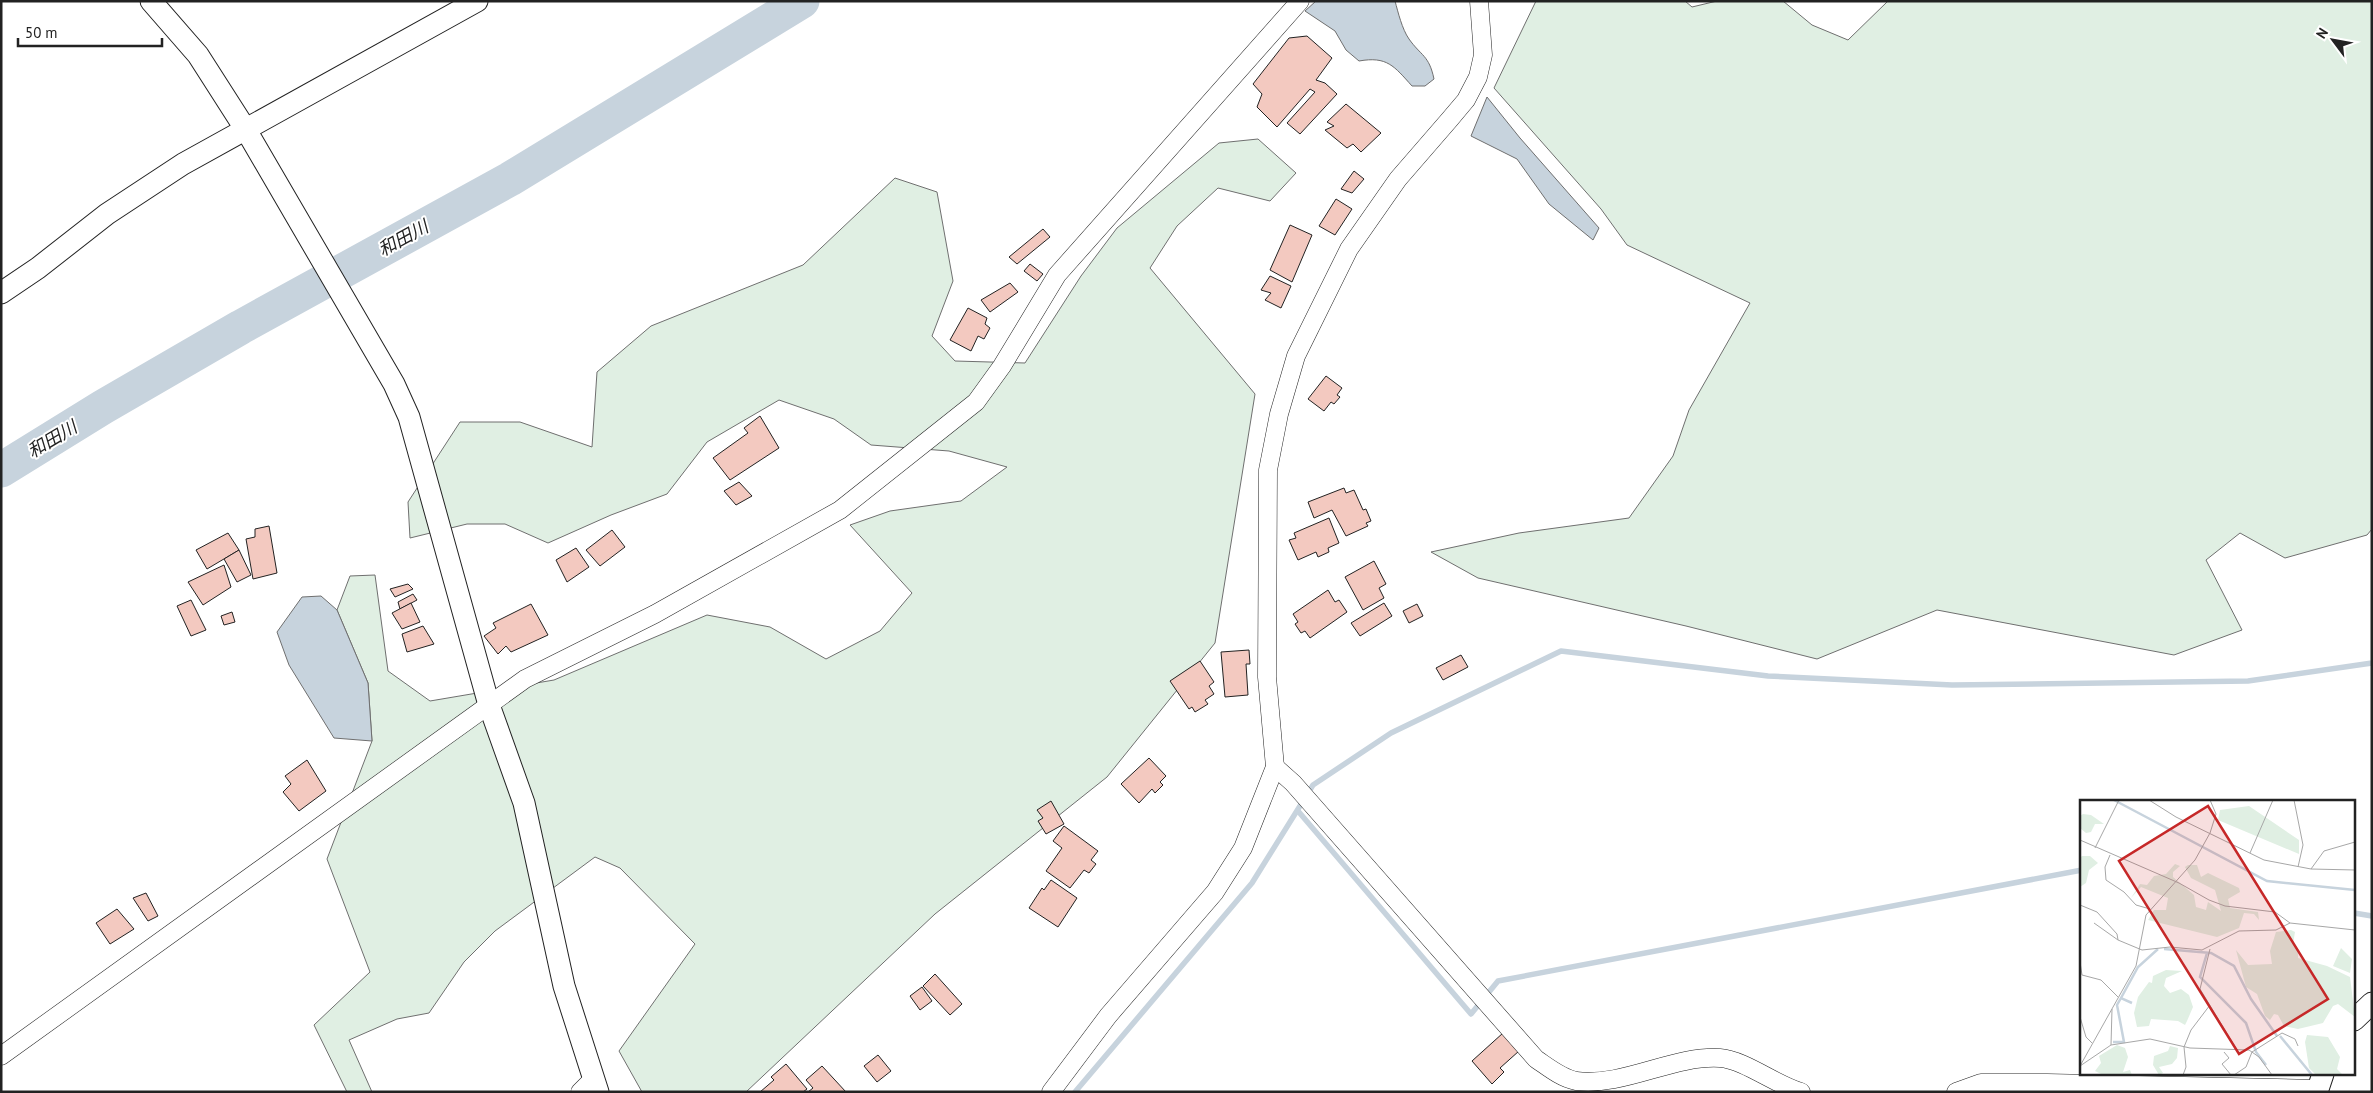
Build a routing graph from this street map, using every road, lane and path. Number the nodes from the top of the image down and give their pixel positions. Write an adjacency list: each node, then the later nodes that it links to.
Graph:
1 (151, 1): 5 (street)
2 (477, 1): 5 (street)
3 (1300, 1): 7 (street)
4 (1480, 1): 8 (street)
5 (246, 130): 6 (street); 7 (street)
6 (1, 293)
7 (489, 704): 11 (street); 14 (street)
8 (1275, 767): 13 (street); 15 (street)
9 (2372, 1003): 10 (street)
10 (2356, 1018)
11 (1, 1056)
12 (2319, 1085): 17 (street)
13 (1772, 1086): 16 (street)
14 (590, 1088)
15 (1052, 1092)
16 (1801, 1092)
17 (1956, 1092)

